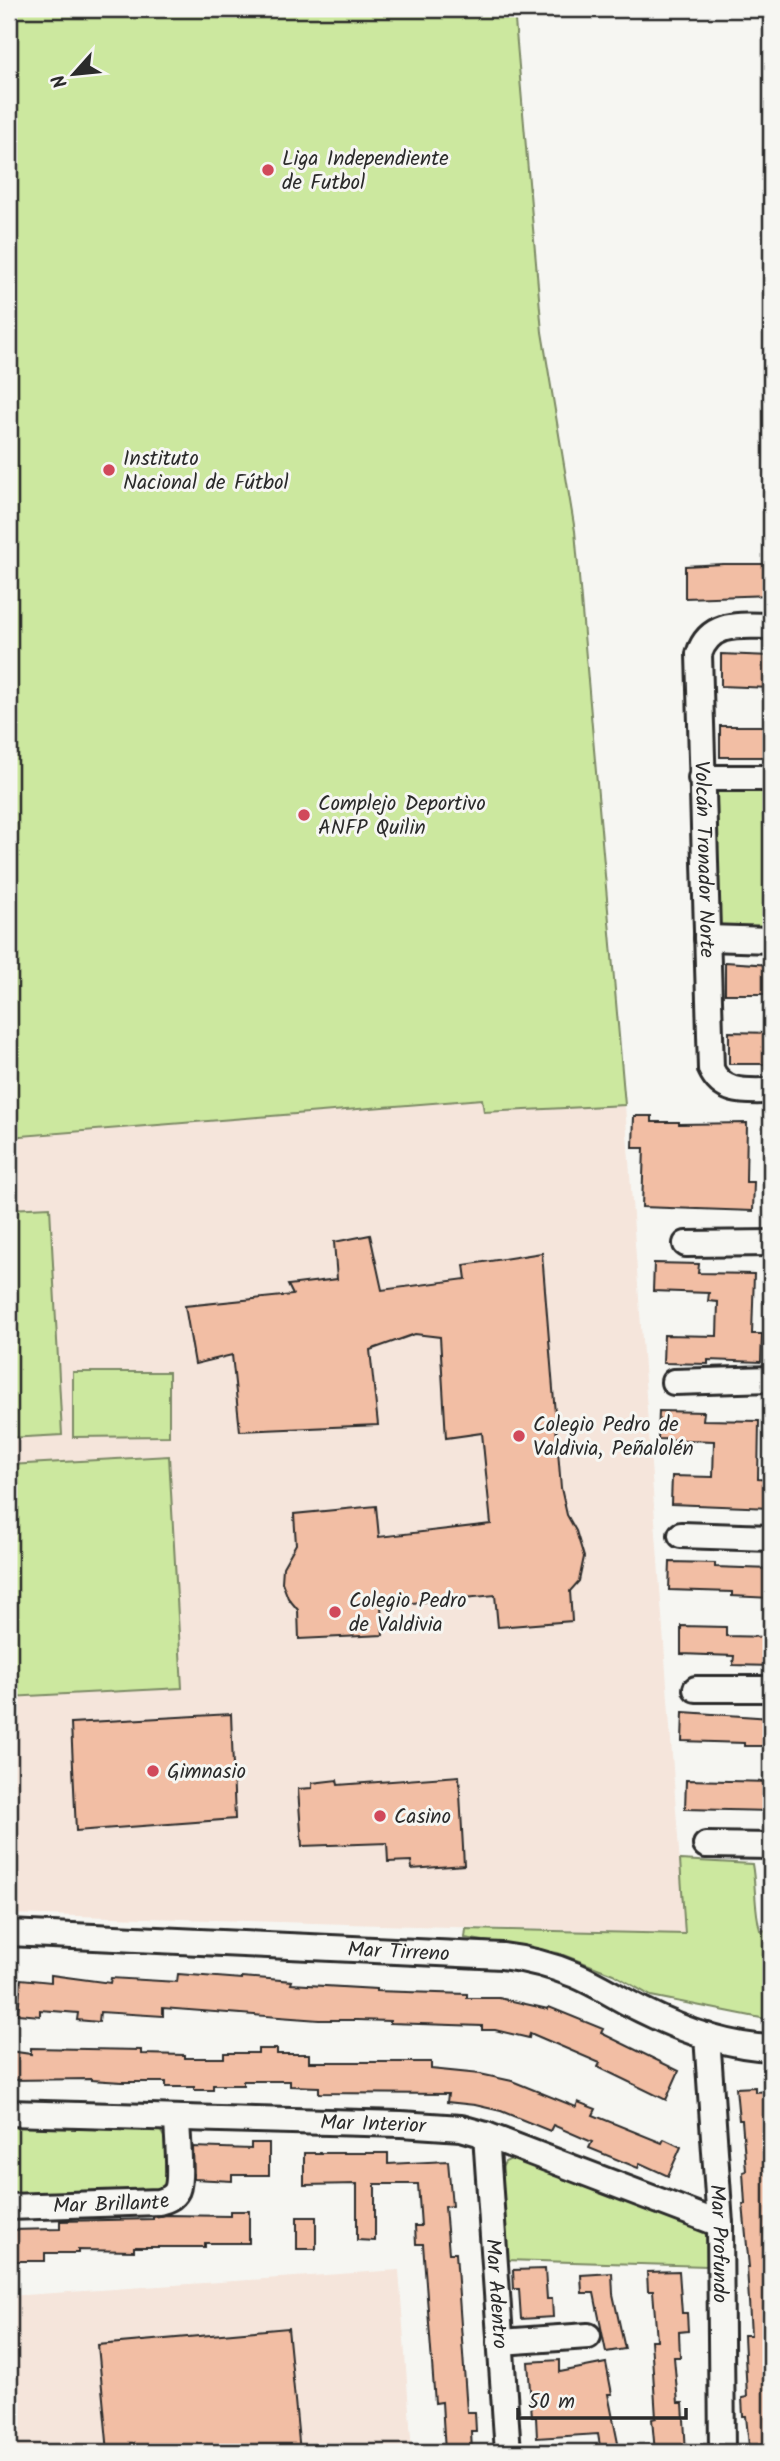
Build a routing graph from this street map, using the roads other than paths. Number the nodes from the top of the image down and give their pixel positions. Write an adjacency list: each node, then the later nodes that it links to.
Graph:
1 (771, 626): 2 (street, Volcán Tronador Norte)
2 (701, 778): 3 (street); 4 (street, Volcán Tronador Norte)
3 (771, 778)
4 (707, 938): 5 (street); 6 (street, Volcán Tronador Norte)
5 (771, 940)
6 (771, 1091)
7 (686, 1244): 8 (street)
8 (771, 1244)
9 (771, 1379): 10 (street)
10 (674, 1382)
11 (681, 1535): 12 (street)
12 (771, 1538)
13 (696, 1689): 14 (street)
14 (771, 1689)
15 (706, 1844): 16 (street)
16 (771, 1846)
17 (9, 1933): 18 (street, Mar Tirreno)
18 (708, 2036): 19 (street, Mar Tirreno); 24 (street, Mar Profundo)
19 (771, 2048)
20 (9, 2113): 21 (street, Mar Interior)
21 (177, 2118): 22 (street, Mar Interior); 23 (street, Mar Brillante)
22 (486, 2135): 24 (street, Mar Interior); 26 (street, Mar Adentro)
23 (9, 2207)
24 (720, 2224): 28 (street, Mar Profundo)
25 (588, 2336): 26 (street)
26 (500, 2342): 27 (street, Mar Adentro)
27 (508, 2452)
28 (722, 2452)

